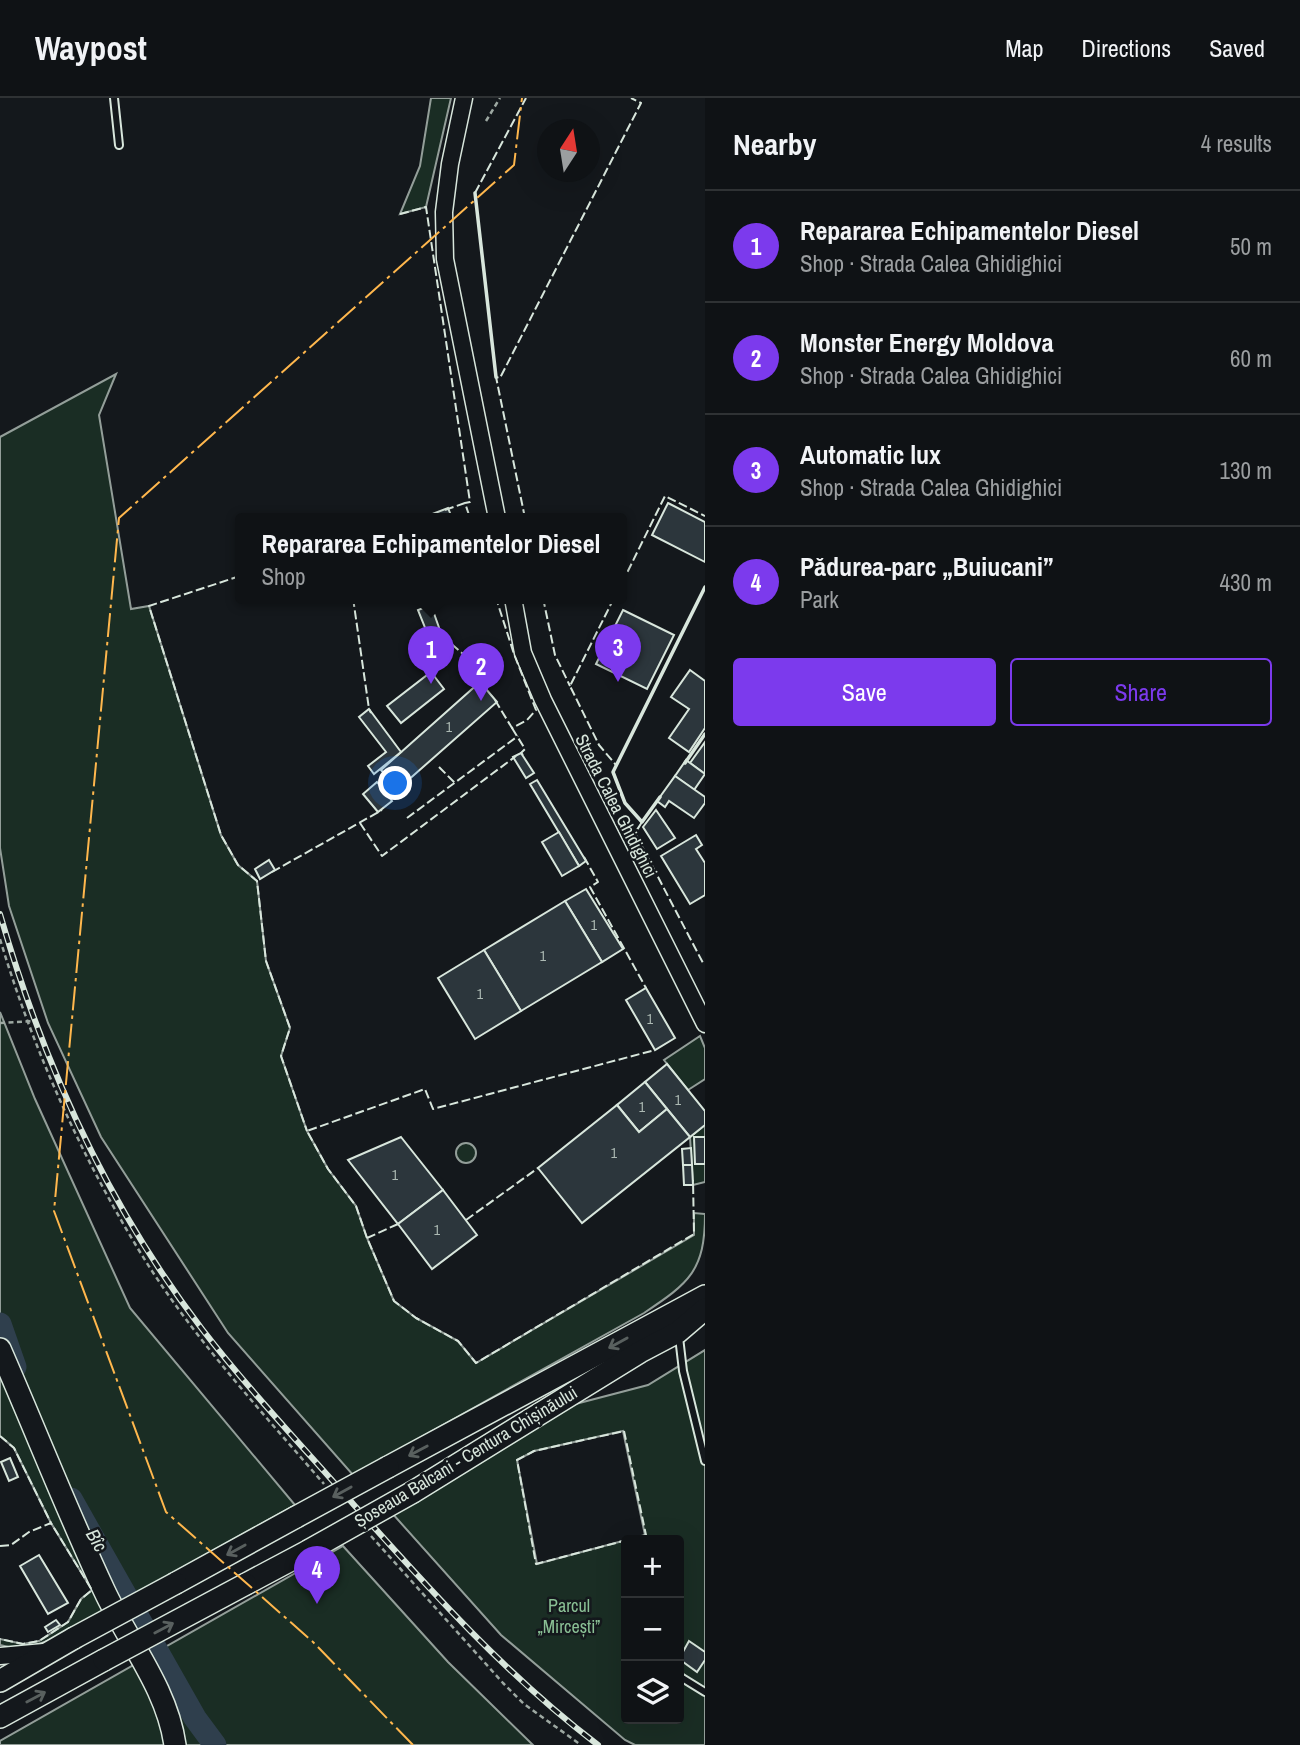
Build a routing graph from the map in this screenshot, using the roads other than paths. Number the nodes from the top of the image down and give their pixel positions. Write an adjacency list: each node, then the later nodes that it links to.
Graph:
1 (114, 98): 3 (lane)
2 (464, 98): 4 (street)
3 (119, 145)
4 (496, 513)
5 (514, 604): 6 (street, Strada Calea Ghidighici)
6 (705, 1024)
7 (705, 1279): 9 (highway)
8 (705, 1296): 9 (highway, Șoseaua Balcani - Centura Chișinăului)
9 (695, 1308): 10 (highway, Șoseaua Balcani - Centura Chișinăului); 13 (highway, Șoseaua Balcani - Centura Chișinăului, one-way to 13, bridge)
10 (678, 1332): 12 (lane); 18 (highway, Șoseaua Balcani - Centura Chișinăului, one-way to 10, bridge)
11 (0, 1349): 19 (highway)
12 (705, 1461)
13 (54, 1650): 14 (street); 16 (highway, Șoseaua Balcani - Centura Chișinăului)
14 (0, 1656)
15 (684, 1679): 17 (lane)
16 (0, 1681)
17 (705, 1692)
18 (0, 1717)
19 (175, 1745)

